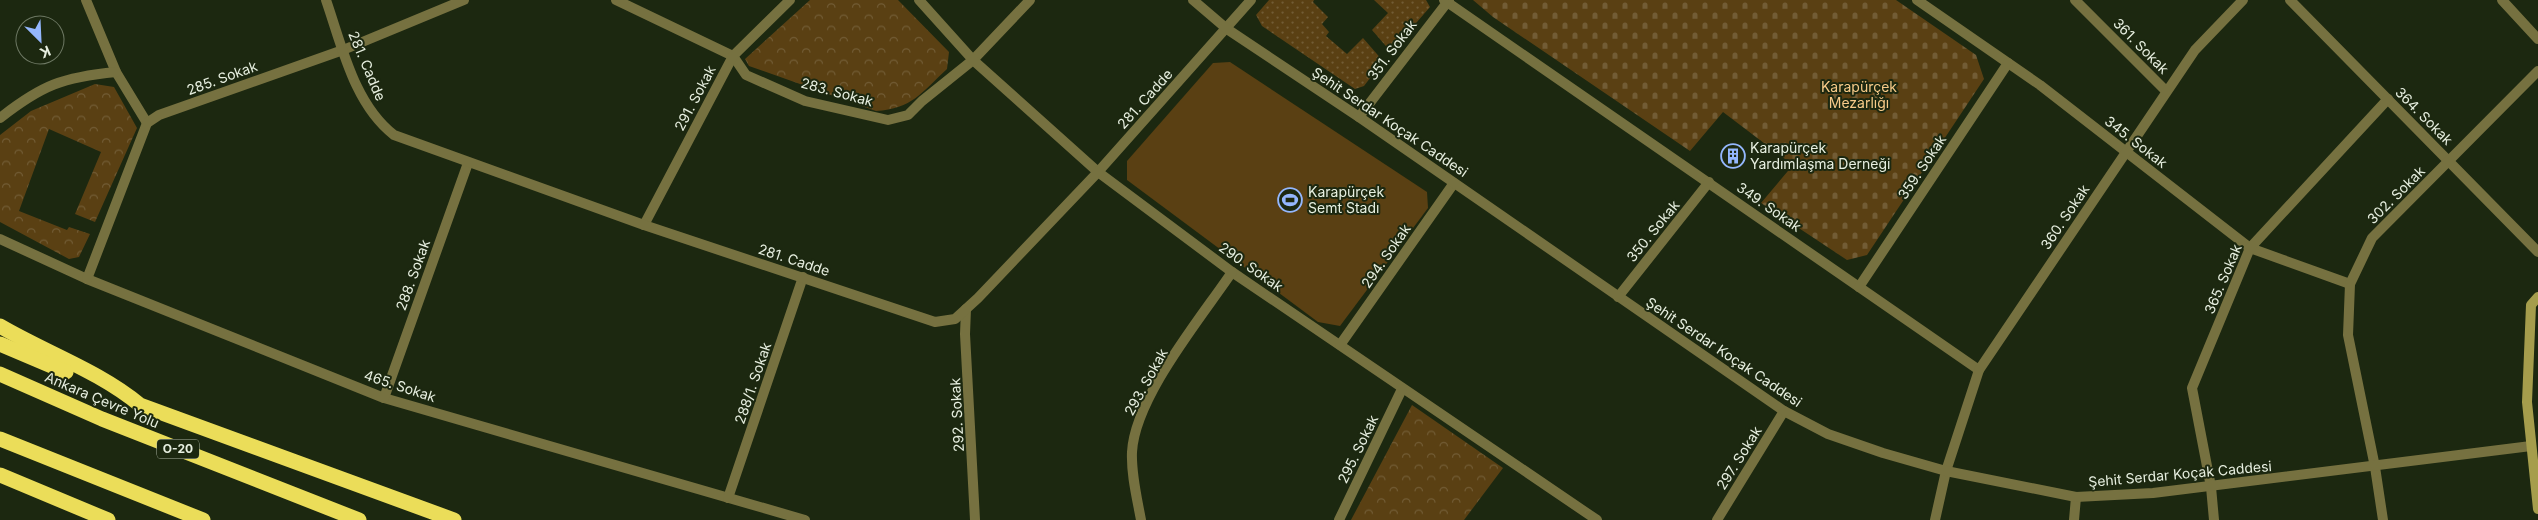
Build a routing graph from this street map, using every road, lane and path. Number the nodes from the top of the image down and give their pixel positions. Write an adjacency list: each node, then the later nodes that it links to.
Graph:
1 (86, 0): 23 (street)
2 (326, 0): 18 (street, 281. Cadde)
3 (464, 0): 18 (street, 285. Sokak)
4 (616, 0): 19 (street, 283. Sokak)
5 (790, 0): 19 (street, 291. Sokak)
6 (918, 0): 20 (street, 290. Sokak)
7 (1030, 0): 20 (street, 283. Sokak)
8 (1192, 0): 16 (street, Şehit Serdar Koçak Caddesi)
9 (1251, 0): 16 (street, 281. Cadde)
10 (1917, 0): 21 (street, 345. Sokak)
11 (2076, 0): 24 (street, 361. Sokak)
12 (2244, 0): 24 (street, 360. Sokak)
13 (2290, 0): 25 (street, 364. Sokak)
14 (2502, 0): 17 (street)
15 (1446, 1): 26 (street, 351. Sokak); 33 (street, 349. Sokak)
16 (1227, 29): 26 (street, Şehit Serdar Koçak Caddesi); 32 (street, 281. Cadde)
17 (2538, 39)
18 (344, 50): 28 (street, 285. Sokak); 31 (street, 281. Cadde)
19 (733, 56): 20 (street, 283. Sokak); 35 (street, 291. Sokak)
20 (973, 60): 32 (street, 290. Sokak)
21 (2008, 63): 29 (street, 345. Sokak); 43 (street, 359. Sokak)
22 (2538, 71): 30 (street, 302. Sokak)
23 (116, 72): 27 (street); 28 (street)
24 (2166, 91): 29 (street, 360. Sokak)
25 (2388, 99): 30 (street, 364. Sokak); 37 (street, 365. Sokak)
26 (1359, 117): 34 (street, Şehit Serdar Koçak Caddesi)
27 (0, 118)
28 (147, 123): 41 (street)
29 (2125, 151): 37 (street, 345. Sokak); 50 (street, 360. Sokak)
30 (2449, 160): 38 (street, 364. Sokak); 42 (street, 302. Sokak)
31 (468, 163): 35 (street, 281. Cadde); 53 (street, 288. Sokak)
32 (1098, 172): 39 (street, 290. Sokak); 46 (street, 281. Cadde)
33 (1710, 182): 43 (street, 349. Sokak); 44 (street, 350. Sokak)
34 (1454, 183): 44 (street, Şehit Serdar Koçak Caddesi); 49 (street, 294. Sokak)
35 (644, 225): 40 (street, 281. Cadde)
36 (0, 240): 41 (street, 465. Sokak)
37 (2250, 248): 42 (street, 345. Sokak); 62 (street, 365. Sokak)
38 (2538, 252)
39 (1232, 272): 49 (street, 290. Sokak); 73 (street, 293. Sokak)
40 (803, 277): 46 (street, 281. Cadde); 64 (street, 288/1. Sokak)
41 (87, 279): 53 (street, 465. Sokak)
42 (2350, 284): 59 (street, 302. Sokak)
43 (1859, 287): 50 (street, 349. Sokak)
44 (1618, 297): 55 (street, Şehit Serdar Koçak Caddesi)
45 (2538, 297): 56 (main road)
46 (966, 310): 72 (street, 292. Sokak)
47 (0, 326): 54 (highway)
48 (0, 344): 54 (highway)
49 (1340, 345): 52 (street, 290. Sokak)
50 (1980, 370): 60 (street, 360. Sokak)
51 (0, 374): 69 (highway, Ankara Çevre Yolu / O-20)
52 (1402, 389): 66 (street, 290. Sokak); 74 (street, 295. Sokak)
53 (384, 398): 64 (street, 465. Sokak)
54 (140, 405): 70 (highway)
55 (1784, 411): 60 (street, Şehit Serdar Koçak Caddesi); 75 (street, 297. Sokak)
56 (2533, 416): 58 (main road)
57 (0, 439): 68 (highway)
58 (2531, 446): 59 (street, Şehit Serdar Koçak Caddesi); 65 (main road)
59 (2375, 467): 62 (street, Şehit Serdar Koçak Caddesi); 79 (street, 302. Sokak)
60 (1946, 471): 63 (street, Şehit Serdar Koçak Caddesi); 76 (street, 360. Sokak)
61 (1, 475): 67 (highway)
62 (2211, 487): 63 (street, Şehit Serdar Koçak Caddesi); 78 (street, 365. Sokak)
63 (2076, 497): 77 (street)
64 (728, 498): 71 (street, 465. Sokak)
65 (2538, 508)
66 (1591, 519)
67 (108, 520)
68 (203, 520)
69 (359, 520)
70 (454, 520)
71 (805, 520)
72 (975, 520)
73 (1141, 520)
74 (1339, 520)
75 (1717, 520)
76 (1935, 520)
77 (2074, 520)
78 (2214, 520)
79 (2383, 520)

